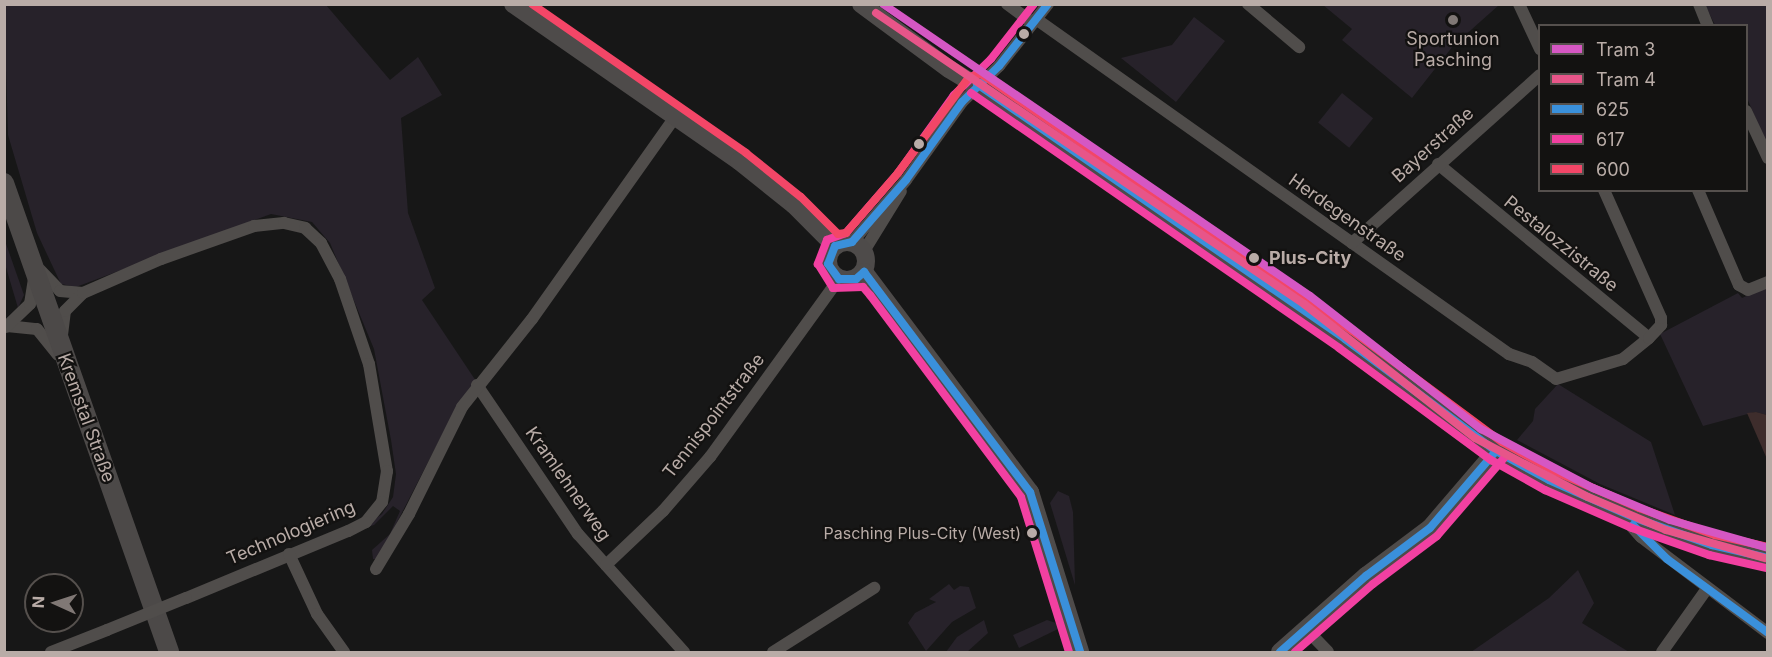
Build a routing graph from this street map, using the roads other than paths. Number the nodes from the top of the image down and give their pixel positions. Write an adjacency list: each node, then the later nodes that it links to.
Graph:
1 (513, 4): 15 (street)
2 (861, 4): 13 (street)
3 (1007, 4): 8 (street, Herdegenstraße)
4 (1048, 4): 8 (street)
5 (1248, 4): 10 (street)
6 (1520, 4): 11 (street)
7 (1699, 4): 9 (street)
8 (1035, 21): 13 (street); 21 (street, Herdegenstraße)
9 (1707, 24)
10 (1299, 47)
11 (1538, 47)
12 (1538, 76): 17 (street, Bayerstraße)
13 (977, 84): 22 (street); 34 (street)
14 (1748, 115): 16 (street)
15 (675, 117): 22 (street); 33 (street)
16 (1767, 158)
17 (1438, 164): 21 (street, Bayerstraße); 30 (street, Pestalozzistraße)
18 (4, 183): 23 (main road, Kremstal Straße)
19 (1605, 192): 30 (street)
20 (1699, 192): 27 (street)
21 (1352, 243): 30 (street, Herdegenstraße)
22 (850, 247): 24 (street); 26 (street)
23 (26, 249): 25 (main road, Kremstal Straße); 28 (street)
24 (864, 272): 26 (street); 49 (street)
25 (35, 276): 29 (street); 31 (main road, Kremstal Straße)
26 (839, 279): 38 (street, Tennispointstraße)
27 (1767, 282)
28 (83, 293): 31 (street, Technologiering); 36 (street, Technologiering)
29 (6, 327): 32 (street)
30 (1649, 338)
31 (61, 350): 32 (main road, Kremstal Straße)
32 (69, 371): 45 (main road, Kremstal Straße)
33 (477, 385): 38 (street, Kramlehnerweg); 39 (street)
34 (1496, 451): 35 (street); 42 (street)
35 (1635, 518): 37 (street); 41 (street)
36 (289, 554): 44 (street, Technologiering, bridge); 46 (street)
37 (1767, 558)
38 (606, 565): 47 (street, Kramlehnerweg)
39 (376, 569)
40 (874, 588): 48 (street)
41 (1706, 590): 43 (street); 52 (street)
42 (1305, 628): 50 (street); 51 (street)
43 (1767, 633)
44 (51, 652)
45 (169, 652)
46 (344, 652)
47 (684, 652)
48 (773, 652)
49 (1080, 652)
50 (1280, 652)
51 (1328, 652)
52 (1662, 652)

